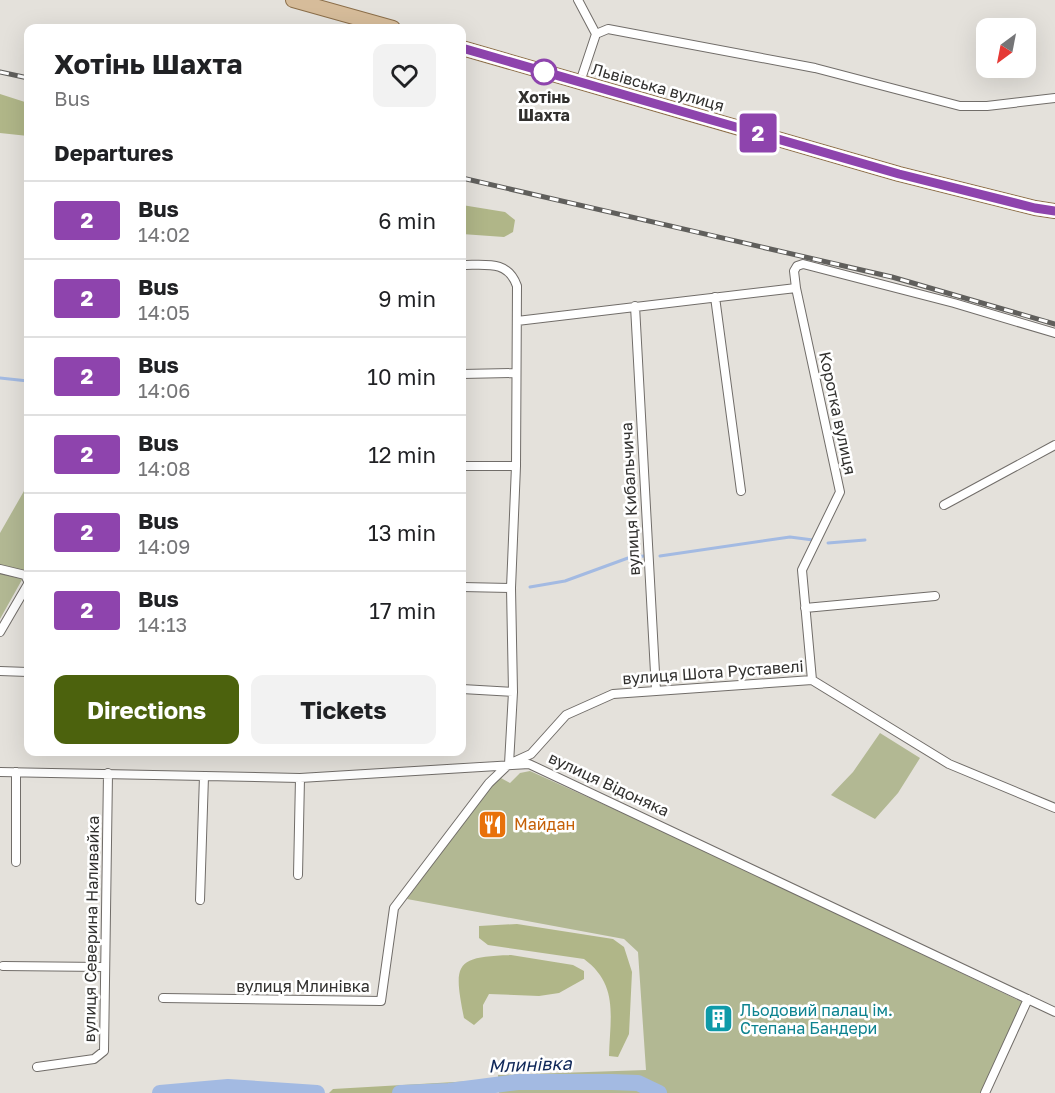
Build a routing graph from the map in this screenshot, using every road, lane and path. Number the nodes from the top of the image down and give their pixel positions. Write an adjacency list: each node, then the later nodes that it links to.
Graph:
1 (293, 0): 3 (main road)
2 (578, 0): 4 (street)
3 (379, 24)
4 (596, 34): 6 (street); 7 (street)
5 (466, 49): 6 (main road, Львівська вулиця)
6 (580, 82): 8 (main road, Львівська вулиця)
7 (1055, 98)
8 (1055, 211)
9 (466, 265): 13 (street)
10 (796, 288): 11 (street); 14 (street); 28 (street, Коротка вулиця)
11 (715, 297): 12 (street); 20 (street)
12 (635, 306): 13 (street); 34 (street, вулиця Кибальчича)
13 (517, 321): 15 (street)
14 (1055, 333)
15 (516, 373): 16 (street); 19 (street)
16 (466, 374)
17 (1055, 445): 21 (street)
18 (466, 466): 19 (street)
19 (516, 466): 25 (street)
20 (741, 491)
21 (945, 505)
22 (0, 569): 23 (street)
23 (24, 575)
24 (466, 587): 25 (street)
25 (511, 588): 35 (street)
26 (24, 589): 29 (street)
27 (935, 596): 28 (street)
28 (805, 608): 32 (street, Коротка вулиця)
29 (0, 632)
30 (0, 672): 31 (street)
31 (24, 672)
32 (812, 680): 34 (street, вулиця Шота Руставелі); 42 (street, вулиця Шота Руставелі)
33 (466, 688): 35 (street)
34 (656, 691): 36 (street, вулиця Шота Руставелі)
35 (513, 693): 36 (street)
36 (509, 764): 41 (street); 48 (street, вулиця Млинівка); 49 (street, вулиця Відоняка)
37 (0, 772): 38 (street)
38 (16, 772): 39 (street); 43 (street)
39 (108, 774): 40 (street); 47 (street, вулиця Северина Наливайка)
40 (204, 776): 41 (street); 45 (street)
41 (300, 778): 44 (street)
42 (1055, 808)
43 (16, 862)
44 (298, 875)
45 (200, 900)
46 (3, 966): 47 (street)
47 (104, 967): 51 (street, вулиця Северина Наливайка)
48 (163, 998)
49 (1028, 999): 50 (street, вулиця Відоняка); 52 (street)
50 (1055, 1012)
51 (37, 1067)
52 (985, 1093)

